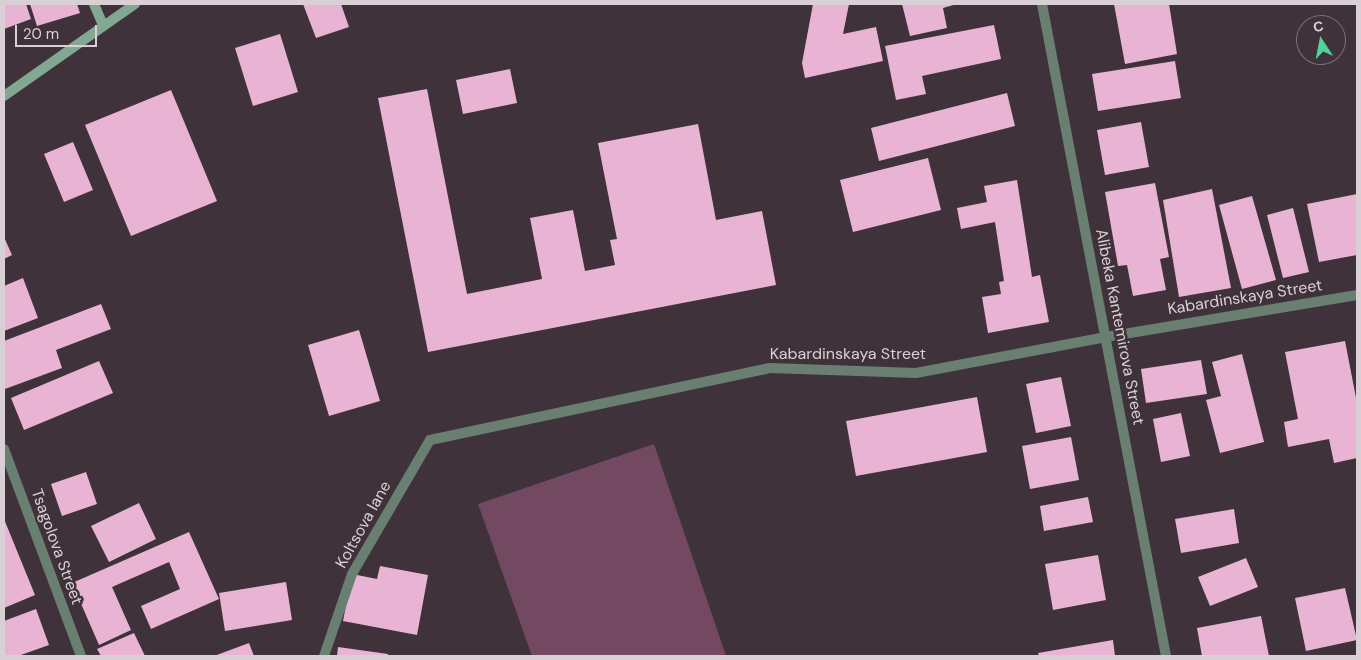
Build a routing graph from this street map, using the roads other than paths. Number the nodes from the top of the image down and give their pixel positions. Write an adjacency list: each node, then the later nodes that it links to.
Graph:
1 (94, 4): 4 (main road)
2 (135, 4): 4 (main road)
3 (1042, 4): 7 (street, Alibeka Kantemirova Street)
4 (103, 25): 5 (main road)
5 (4, 96)
6 (1357, 295): 7 (street, Kabardinskaya Street)
7 (1106, 337): 8 (street, Kabardinskaya Street); 12 (street, Alibeka Kantemirova Street)
8 (430, 440): 11 (street, Koltsova lane)
9 (4, 449): 10 (street, Tsagolova Street)
10 (81, 656)
11 (324, 656)
12 (1166, 656)

